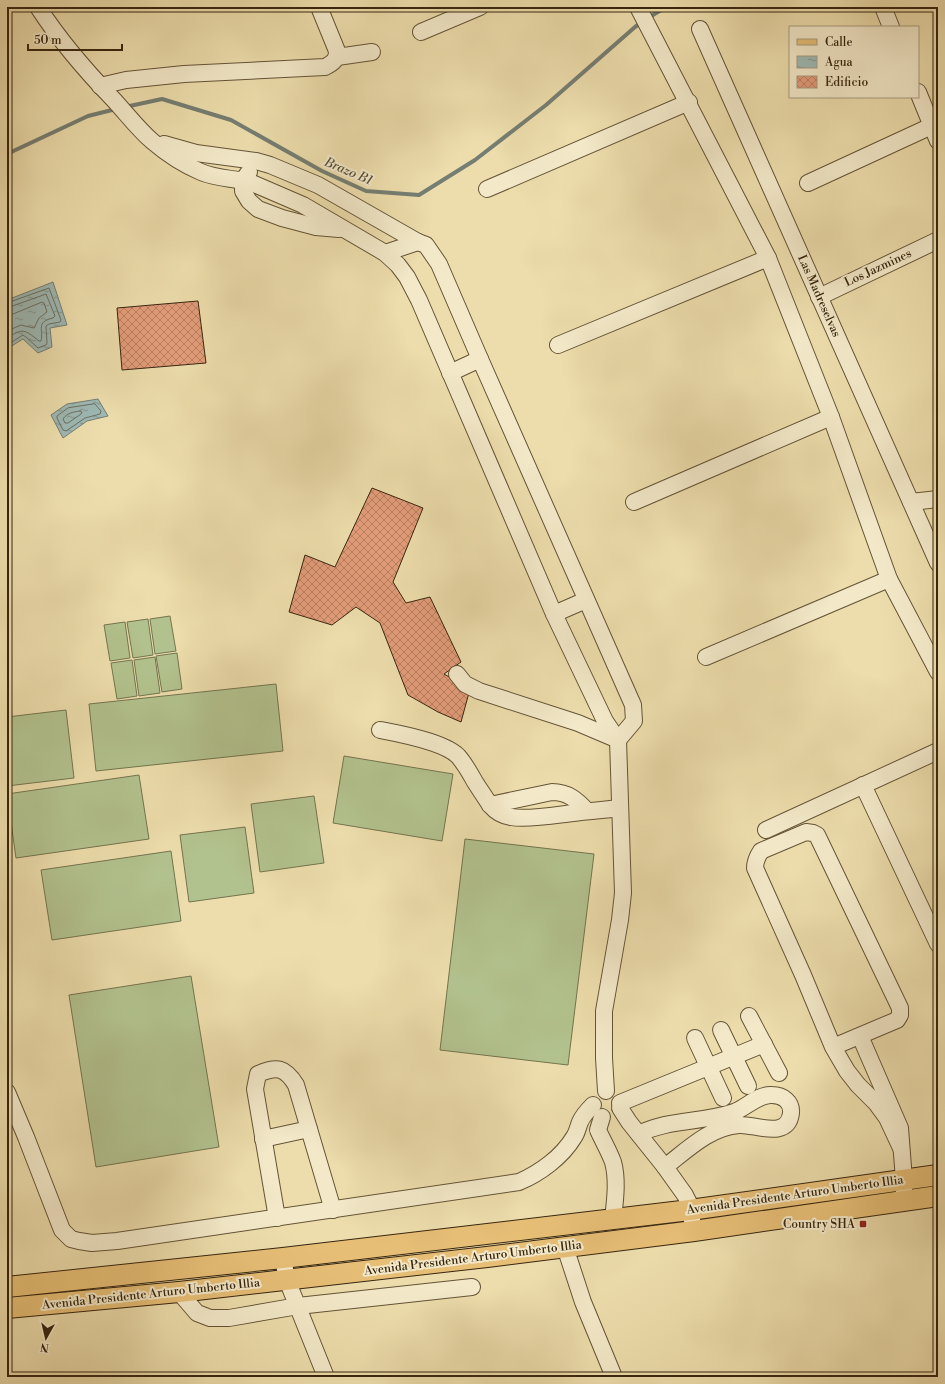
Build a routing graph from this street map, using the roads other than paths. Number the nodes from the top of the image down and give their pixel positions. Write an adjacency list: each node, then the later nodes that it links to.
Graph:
1 (38, 7): 11 (street)
2 (319, 7): 10 (street)
3 (480, 7): 8 (street)
4 (883, 7): 6 (street)
5 (639, 8): 13 (street)
6 (891, 26)
7 (700, 29): 26 (street, Las Madreselvas)
8 (421, 32)
9 (372, 52): 10 (street)
10 (337, 57): 11 (street)
11 (100, 86): 16 (street)
12 (919, 94): 14 (street)
13 (689, 102): 20 (street); 25 (street)
14 (935, 124): 15 (street); 19 (street)
15 (938, 140)
16 (152, 141): 17 (street); 18 (street)
17 (256, 161): 18 (street); 23 (street)
18 (243, 180): 21 (street); 21 (street)
19 (808, 183)
20 (487, 189)
21 (346, 230): 24 (street)
22 (938, 240): 26 (street, Los Jazmines)
23 (418, 242): 24 (street); 28 (street)
24 (385, 254): 29 (street)
25 (768, 258): 27 (street); 30 (street)
26 (819, 297): 33 (street, Las Madreselvas)
27 (558, 345)
28 (480, 359): 29 (street); 36 (street)
29 (450, 373): 37 (street)
30 (832, 417): 32 (street); 35 (street)
31 (938, 499): 33 (street)
32 (634, 502)
33 (911, 502): 34 (street, Las Madreselvas)
34 (938, 563)
35 (889, 579): 38 (street); 39 (street)
36 (586, 600): 37 (street); 42 (street)
37 (554, 614): 42 (street)
38 (706, 658)
39 (938, 672)
40 (457, 674): 42 (street)
41 (380, 730): 45 (street)
42 (618, 740): 46 (street)
43 (938, 751): 44 (street)
44 (863, 785): 48 (street); 49 (street)
45 (490, 805): 47 (street); 47 (street)
46 (620, 808): 47 (street); 60 (street)
47 (587, 811)
48 (766, 830)
49 (938, 944)
50 (749, 1016): 54 (street)
51 (721, 1030): 56 (street)
52 (860, 1036): 55 (street); 55 (street); 69 (street)
53 (695, 1038): 57 (street)
54 (764, 1044): 56 (street); 58 (street)
55 (833, 1047): 69 (street)
56 (734, 1056): 57 (street); 59 (street)
57 (708, 1067): 62 (street); 63 (street)
58 (779, 1073)
59 (748, 1086)
60 (606, 1091): 63 (street); 64 (street)
61 (7, 1092): 77 (street)
62 (723, 1098)
63 (620, 1105): 64 (street); 66 (street)
64 (598, 1117): 67 (street); 67 (street); 78 (street)
65 (309, 1129): 68 (street); 68 (street); 75 (street)
66 (639, 1134): 70 (street); 70 (street)
67 (575, 1136): 75 (street)
68 (263, 1139): 77 (street)
69 (901, 1148): 72 (street)
70 (669, 1171): 76 (street)
71 (938, 1175): 72 (main road, Avenida Presidente Arturo Umberto Illia)
72 (904, 1180): 74 (street); 76 (main road, Avenida Presidente Arturo Umberto Illia)
73 (938, 1196): 74 (main road, Avenida Presidente Arturo Umberto Illia)
74 (904, 1201): 79 (main road, Avenida Presidente Arturo Umberto Illia)
75 (333, 1210): 77 (street)
76 (690, 1210): 78 (main road, Avenida Presidente Arturo Umberto Illia); 79 (street)
77 (276, 1218)
78 (614, 1219): 81 (main road, Avenida Presidente Arturo Umberto Illia)
79 (694, 1232): 80 (main road, Avenida Presidente Arturo Umberto Illia)
80 (565, 1247): 82 (main road, Avenida Presidente Arturo Umberto Illia); 89 (street)
81 (283, 1258): 82 (street); 83 (main road, Avenida Presidente Arturo Umberto Illia)
82 (287, 1280): 85 (main road, Avenida Presidente Arturo Umberto Illia); 86 (street)
83 (7, 1287)
84 (472, 1287): 86 (street)
85 (179, 1292): 86 (street); 87 (main road, Avenida Presidente Arturo Umberto Illia)
86 (298, 1306): 88 (street)
87 (7, 1308)
88 (326, 1377)
89 (614, 1377)

